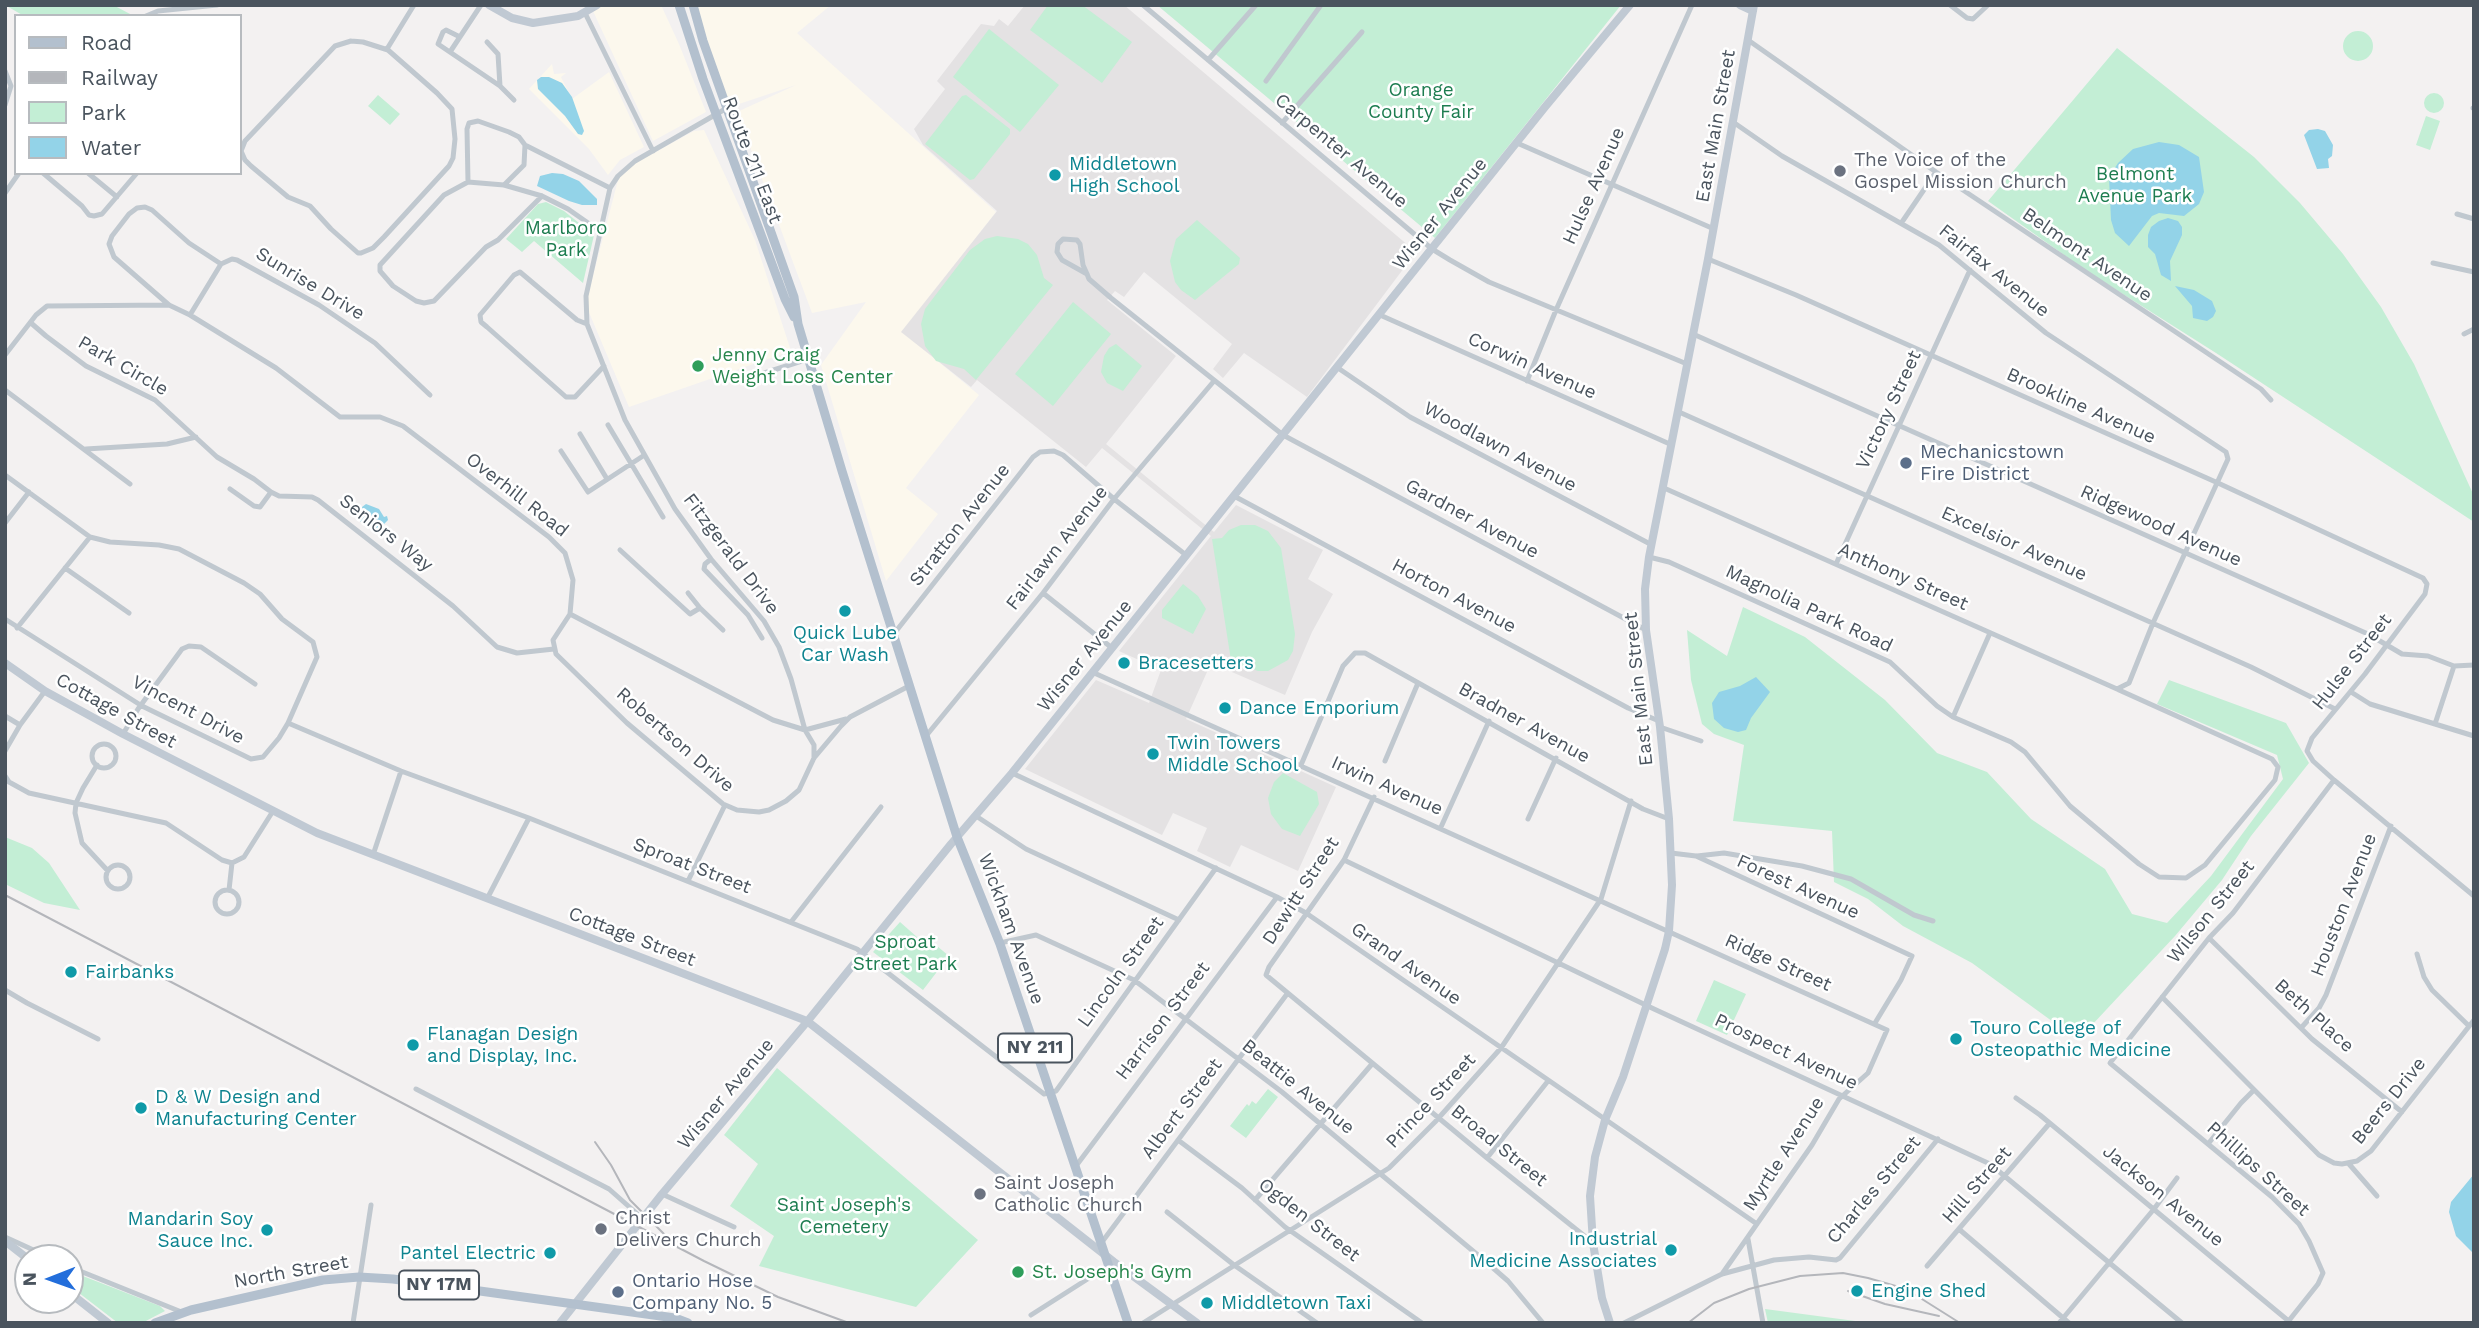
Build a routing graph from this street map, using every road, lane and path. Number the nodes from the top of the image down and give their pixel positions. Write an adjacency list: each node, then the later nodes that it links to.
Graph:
1 (217, 5): 18 (street)
2 (414, 5): 23 (street)
3 (481, 5): 20 (street)
4 (489, 5): 17 (street)
5 (597, 5): 17 (street)
6 (679, 5): 32 (main road, Route 211 East / NY 211)
7 (693, 5): 31 (main road, Route 211 East / NY 211)
8 (1143, 5): 25 (street, Carpenter Avenue)
9 (1256, 5): 25 (street)
10 (1321, 5): 27 (street)
11 (1630, 5): 35 (street, Wisner Avenue)
12 (1692, 5): 47 (street, Hulse Avenue)
13 (1740, 5): 16 (street)
14 (1950, 5): 15 (street)
15 (1988, 5)
16 (1754, 8): 21 (street, East Main Street)
17 (586, 13): 38 (street)
18 (151, 14)
19 (1362, 32): 34 (street)
20 (460, 37): 24 (street); 24 (street)
21 (1748, 40): 33 (street, East Main Street); 40 (street, Belmont Avenue)
22 (487, 42): 28 (street)
23 (387, 49): 37 (street); 39 (street)
24 (450, 52): 28 (street)
25 (1208, 60): 34 (street, Carpenter Avenue)
26 (5, 71): 30 (street)
27 (1266, 81)
28 (500, 86): 29 (street)
29 (514, 100)
30 (5, 104)
31 (727, 108): 32 (street); 70 (main road, Route 211 East / NY 211)
32 (717, 115): 38 (street); 70 (main road, Route 211 East / NY 211)
33 (1733, 122): 54 (street, Fairfax Avenue); 55 (street, East Main Street)
34 (1282, 123): 57 (street, Carpenter Avenue)
35 (1517, 143): 47 (street); 57 (street, Wisner Avenue)
36 (525, 145): 45 (street); 46 (street); 48 (street)
37 (242, 148)
38 (653, 151): 48 (street)
39 (242, 152)
40 (1936, 172): 54 (street); 85 (street, Belmont Avenue)
41 (18, 175): 49 (street)
42 (45, 175): 51 (street)
43 (90, 175): 51 (street)
44 (135, 175): 51 (street)
45 (468, 182): 46 (street); 50 (street)
46 (504, 185): 50 (street)
47 (1612, 186): 55 (street); 65 (street, Hulse Avenue)
48 (610, 188): 56 (street, Fitzgerald Drive)
49 (5, 193)
50 (542, 196): 56 (street)
51 (117, 197)
52 (2457, 214): 53 (street)
53 (2474, 219)
54 (1902, 222): 61 (street, Fairfax Avenue)
55 (1713, 229): 58 (street, East Main Street)
56 (601, 232): 69 (street, Fitzgerald Drive)
57 (1432, 249): 65 (street, Carpenter Avenue); 67 (street, Wisner Avenue)
58 (1708, 259): 72 (street, East Main Street); 75 (street, Brookline Avenue)
59 (2433, 262): 62 (street)
60 (220, 264): 64 (street, Sunrise Drive); 66 (street); 84 (street, Sunrise Drive)
61 (1970, 270): 75 (street, Victory Street); 99 (street, Fairfax Avenue)
62 (2474, 272)
63 (1087, 274): 63 (street, Gardner Avenue); 81 (street, Gardner Avenue)
64 (169, 305): 66 (street, Overhill Road); 68 (street)
65 (1556, 310): 77 (street, Carpenter Avenue); 82 (street, Hulse Avenue)
66 (190, 315): 124 (street, Overhill Road)
67 (1380, 315): 79 (street, Wisner Avenue); 82 (street, Corwin Avenue)
68 (31, 323): 74 (street); 91 (street, Park Circle)
69 (587, 324): 78 (street, Fitzgerald Drive); 78 (street)
70 (798, 324): 76 (main road, Route 211 East / NY 211)
71 (2474, 329): 73 (street)
72 (1693, 334): 77 (street, East Main Street); 88 (street, Ridgewood Avenue)
73 (2463, 334)
74 (5, 355)
75 (1930, 357): 88 (street, Victory Street); 99 (street, Brookline Avenue)
76 (808, 359): 80 (street); 129 (main road, Route 211 East / NY 211)
77 (1688, 363): 86 (street, East Main Street)
78 (604, 366): 95 (street, Fitzgerald Drive)
79 (1338, 368): 90 (street, Wisner Avenue); 111 (street, Woodlawn Avenue)
80 (755, 376)
81 (1214, 381): 90 (street, Gardner Avenue); 107 (street, Fairlawn Avenue)
82 (1527, 381): 92 (street, Corwin Avenue)
83 (5, 390): 93 (street)
84 (430, 395)
85 (2271, 400)
86 (1679, 412): 92 (street, East Main Street); 105 (street, Excelsior Avenue)
87 (608, 425): 96 (street)
88 (1899, 426): 105 (street, Victory Street); 113 (street, Ridgewood Avenue)
89 (580, 434): 98 (street)
90 (1283, 435): 106 (street, Wisner Avenue); 130 (street, Gardner Avenue)
91 (196, 437): 93 (street); 104 (street, Seniors Way)
92 (1672, 445): 101 (street, East Main Street)
93 (86, 449): 100 (street)
94 (561, 451): 98 (street)
95 (643, 456): 96 (street); 116 (street, Fitzgerald Drive)
96 (631, 463): 98 (street); 108 (street)
97 (5, 475): 103 (street, Vincent Drive)
98 (607, 479)
99 (2218, 483): 113 (street); 121 (street, Brookline Avenue)
100 (130, 484)
101 (1664, 488): 111 (street, East Main Street); 117 (street, Anthony Street)
102 (230, 489): 104 (street)
103 (29, 492): 109 (street); 110 (street, Vincent Drive)
104 (271, 492): 135 (street, Seniors Way)
105 (1867, 495): 117 (street, Victory Street); 126 (street, Excelsior Avenue)
106 (1234, 496): 114 (street, Wisner Avenue); 153 (street, Horton Avenue)
107 (1114, 499): 114 (street); 120 (street, Fairlawn Avenue); 129 (street, Stratton Avenue)
108 (663, 517)
109 (5, 523)
110 (90, 537): 118 (street); 152 (street, Vincent Drive)
111 (1652, 545): 115 (street, East Main Street)
112 (620, 550): 122 (street)
113 (2185, 554): 126 (street); 133 (street, Ridgewood Avenue)
114 (1186, 555): 134 (street, Wisner Avenue)
115 (1649, 557): 130 (street, East Main Street); 149 (street, Magnolia Park Road)
116 (710, 559): 132 (street); 156 (street, Fitzgerald Drive)
117 (1836, 564): 131 (street, Anthony Street)
118 (65, 568): 123 (street); 127 (street)
119 (688, 593): 122 (street)
120 (1043, 593): 134 (street); 158 (street, Fairlawn Avenue)
121 (2425, 594): 133 (street, Hulse Street)
122 (700, 608): 128 (street)
123 (130, 613)
124 (570, 614): 135 (street); 156 (street)
125 (5, 620): 127 (street, Vincent Drive)
126 (2153, 623): 143 (street); 147 (street, Excelsior Avenue)
127 (17, 628): 146 (street, Vincent Drive)
128 (723, 630)
129 (892, 630): 142 (main road, Wickham Avenue / NY 211)
130 (1646, 630): 153 (street, East Main Street)
131 (1990, 633): 143 (street, Anthony Street); 149 (street)
132 (762, 638)
133 (2385, 646): 138 (street, Ridgewood Avenue); 145 (street, Hulse Street)
134 (1112, 648): 139 (street, Wisner Avenue)
135 (554, 649): 175 (street, Robertson Drive)
136 (5, 663): 144 (street, Cottage Street)
137 (2474, 665): 138 (street)
138 (2454, 666): 154 (street)
139 (1092, 672): 167 (street, Irwin Avenue); 169 (street, Wisner Avenue)
140 (1418, 683): 151 (street, Bradner Avenue); 165 (street); 167 (street, Bradner Avenue)
141 (255, 684): 146 (street)
142 (909, 686): 150 (street, Robertson Drive); 158 (main road, Wickham Avenue / NY 211)
143 (2117, 689): 149 (street, Magnolia Park Road)
144 (45, 691): 155 (street); 157 (street, Cottage Street)
145 (2351, 691): 147 (street, Hulse Street); 154 (street)
146 (142, 706): 152 (street, Vincent Drive); 157 (street)
147 (2335, 709): 162 (street, Hulse Street)
148 (5, 716): 155 (street)
149 (1954, 717)
150 (849, 718): 156 (street); 163 (street, Robertson Drive)
151 (1489, 721): 164 (street, Bradner Avenue); 183 (street)
152 (288, 723): 168 (street, Sproat Street)
153 (1660, 724): 160 (street, Horton Avenue); 181 (street, East Main Street)
154 (2435, 724): 159 (street)
155 (20, 725): 161 (street)
156 (804, 730): 163 (street, Fitzgerald Drive)
157 (123, 734): 177 (street, Cottage Street)
158 (926, 736): 184 (main road, Wickham Avenue / NY 211)
159 (2474, 736)
160 (1701, 741)
161 (5, 751)
162 (2307, 751): 171 (street, Houston Avenue)
163 (814, 758): 175 (street, Robertson Drive)
164 (1556, 758): 173 (street, Bradner Avenue); 180 (street)
165 (1385, 761)
166 (97, 765): 166 (street); 174 (street)
167 (1301, 765): 172 (street, Irwin Avenue)
168 (401, 771): 179 (street, Sproat Street); 186 (street)
169 (1012, 773): 178 (street, Wisner Avenue); 190 (street, Grand Avenue)
170 (5, 775): 174 (street)
171 (2334, 780): 182 (street, Houston Avenue); 203 (street, Wilson Street)
172 (1374, 797): 183 (street, Irwin Avenue); 188 (street, Dewitt Street)
173 (1631, 802): 181 (street, Bradner Avenue); 197 (street, Prince Street)
174 (76, 803): 189 (street); 191 (street)
175 (725, 805): 192 (street)
176 (881, 807): 201 (street)
177 (273, 811): 186 (street, Cottage Street); 189 (street)
178 (976, 816): 184 (street, Wisner Avenue); 199 (street)
179 (529, 818): 192 (street, Sproat Street); 195 (street)
180 (1528, 818)
181 (1669, 819): 185 (street, East Main Street)
182 (2390, 826): 194 (street, Houston Avenue); 218 (street, Houston Avenue)
183 (1441, 827): 197 (street, Irwin Avenue)
184 (957, 837): 204 (main road, Wickham Avenue / NY 211); 205 (street, Wisner Avenue)
185 (1671, 853): 187 (street, Forest Avenue); 202 (street, East Main Street)
186 (373, 855): 195 (street, Cottage Street)
187 (1696, 856): 200 (street); 216 (street, Forest Avenue)
188 (1344, 860): 198 (street, Dewitt Street); 207 (street, Prospect Avenue)
189 (232, 863): 193 (street)
190 (1216, 868): 196 (street, Grand Avenue); 199 (street, Lincoln Street)
191 (108, 871): 191 (street)
192 (688, 881): 201 (street, Sproat Street)
193 (229, 890): 193 (street)
194 (2474, 896)
195 (488, 897): 215 (street, Cottage Street)
196 (1277, 897): 198 (street, Grand Avenue); 213 (street, Harrison Street)
197 (1601, 900): 202 (street, Irwin Avenue); 207 (street, Prince Street)
198 (1306, 913): 210 (street, Dewitt Street); 220 (street, Grand Avenue)
199 (1178, 920): 208 (street, Lincoln Street)
200 (1933, 921)
201 (791, 922): 205 (street, Sproat Street)
202 (1669, 931): 212 (street, East Main Street); 216 (street, Ridge Street)
203 (2209, 939): 211 (street, Wilson Street); 218 (street, Beth Place)
204 (1000, 944): 208 (street, Beattie Avenue); 227 (main road, Wickham Avenue / NY 211)
205 (863, 952): 215 (street, Wisner Avenue); 227 (street, Sproat Street)
206 (2417, 954): 217 (street)
207 (1559, 962): 212 (street, Prospect Avenue); 220 (street, Prince Street)
208 (1134, 980): 213 (street, Beattie Avenue); 227 (street, Lincoln Street)
209 (5, 990): 219 (street)
210 (1287, 994): 221 (street, Albert Street); 223 (street, Broad Street)
211 (2162, 997): 222 (street, Wilson Street); 226 (street)
212 (1648, 1005): 228 (street, Prospect Avenue); 232 (street, East Main Street)
213 (1184, 1019): 221 (street, Beattie Avenue); 240 (street, Harrison Street)
214 (2474, 1020): 217 (street, Beers Drive)
215 (807, 1021): 244 (street, Wisner Avenue); 258 (street, Cottage Street)
216 (1875, 1023): 228 (street, Myrtle Avenue)
217 (2469, 1026): 230 (street, Beers Drive)
218 (2301, 1028): 230 (street, Beth Place)
219 (98, 1039)
220 (1501, 1048): 224 (street, Grand Avenue); 231 (street, Prince Street)
221 (1239, 1058): 233 (street, Beattie Avenue); 236 (street, Albert Street)
222 (2110, 1063): 237 (street, Phillips Street)
223 (1372, 1064): 231 (street, Broad Street); 233 (street)
224 (1548, 1081): 232 (street, Grand Avenue); 238 (street)
225 (416, 1089): 250 (street)
226 (2254, 1090): 237 (street); 239 (street, Beers Drive)
227 (1051, 1093): 240 (main road, Wickham Avenue / NY 211)
228 (1844, 1095): 235 (street, Prospect Avenue); 251 (street, Myrtle Avenue)
229 (2016, 1098): 234 (street, Jackson Avenue)
230 (2403, 1112): 239 (street, Beers Drive)
231 (1439, 1117): 238 (street, Broad Street); 241 (street, Prince Street)
232 (1605, 1120): 251 (street, Grand Avenue); 257 (street, East Main Street)
233 (1320, 1124): 241 (street, Beattie Avenue); 246 (street)
234 (2049, 1124): 242 (street, Hill Street); 248 (street, Jackson Avenue)
235 (1937, 1139): 242 (street, Prospect Avenue); 262 (street, Charles Street)
236 (1178, 1140): 246 (street, Ogden Street); 256 (street, Albert Street)
237 (2208, 1144): 274 (street, Phillips Street)
238 (1487, 1158): 257 (street, Broad Street)
239 (2349, 1164): 245 (street)
240 (1076, 1166): 256 (main road, Wickham Avenue / NY 211)
241 (1380, 1174): 253 (street, Prince Street); 285 (street, Beattie Avenue)
242 (2007, 1176): 254 (street, Hill Street); 259 (street, Prospect Avenue)
243 (2177, 1178): 248 (street)
244 (663, 1194): 250 (street, Wisner Avenue); 252 (street)
245 (2377, 1196)
246 (1255, 1200): 253 (street, Ogden Street)
247 (371, 1205): 266 (street)
248 (2154, 1209): 259 (street); 274 (street, Jackson Avenue)
249 (1167, 1212): 260 (street)
250 (643, 1219): 268 (street, Wisner Avenue)
251 (1757, 1224): 255 (street, Myrtle Avenue)
252 (734, 1227)
253 (1291, 1229): 260 (street, Prince Street); 284 (street, Ogden Street)
254 (1960, 1230): 263 (street, Hill Street); 273 (street)
255 (1748, 1239): 262 (street); 265 (street, Myrtle Avenue)
256 (1102, 1242): 258 (main road, Wickham Avenue / NY 211)
257 (1593, 1243): 286 (street, East Main Street)
258 (1105, 1255): 261 (main road, Wickham Avenue / NY 211); 269 (street, Cottage Street)
259 (2110, 1263): 273 (street); 290 (street, Prospect Avenue)
260 (1234, 1265): 269 (street, Prince Street); 283 (street)
261 (1108, 1266): 271 (street); 280 (main road, Wickham Avenue / NY 211)
262 (1751, 1266): 265 (street, Charles Street); 288 (street)
263 (1927, 1266)
264 (84, 1272): 270 (street)
265 (1722, 1274): 287 (street, Charles Street)
266 (359, 1277): 268 (main road, North Street / NY 17M); 270 (main road, North Street / NY 17M); 277 (street)
267 (84, 1304): 275 (street)
268 (574, 1304): 278 (street, Wisner Avenue); 279 (main road, North Street / NY 17M)
269 (1173, 1304): 281 (street, Prince Street); 282 (street, Cottage Street)
270 (187, 1312): 272 (main road, NY 17M)
271 (1031, 1315)
272 (170, 1320): 276 (main road, NY 17M)
273 (2061, 1320): 289 (street)
274 (2289, 1322)
275 (108, 1323)
276 (155, 1323)
277 (353, 1323)
278 (561, 1323)
279 (688, 1323)
280 (1128, 1323)
281 (1143, 1323)
282 (1197, 1323)
283 (1317, 1323)
284 (1422, 1323)
285 (1543, 1323)
286 (1610, 1323)
287 (1624, 1323)
288 (1763, 1323)
289 (2069, 1323)
290 (2182, 1323)

